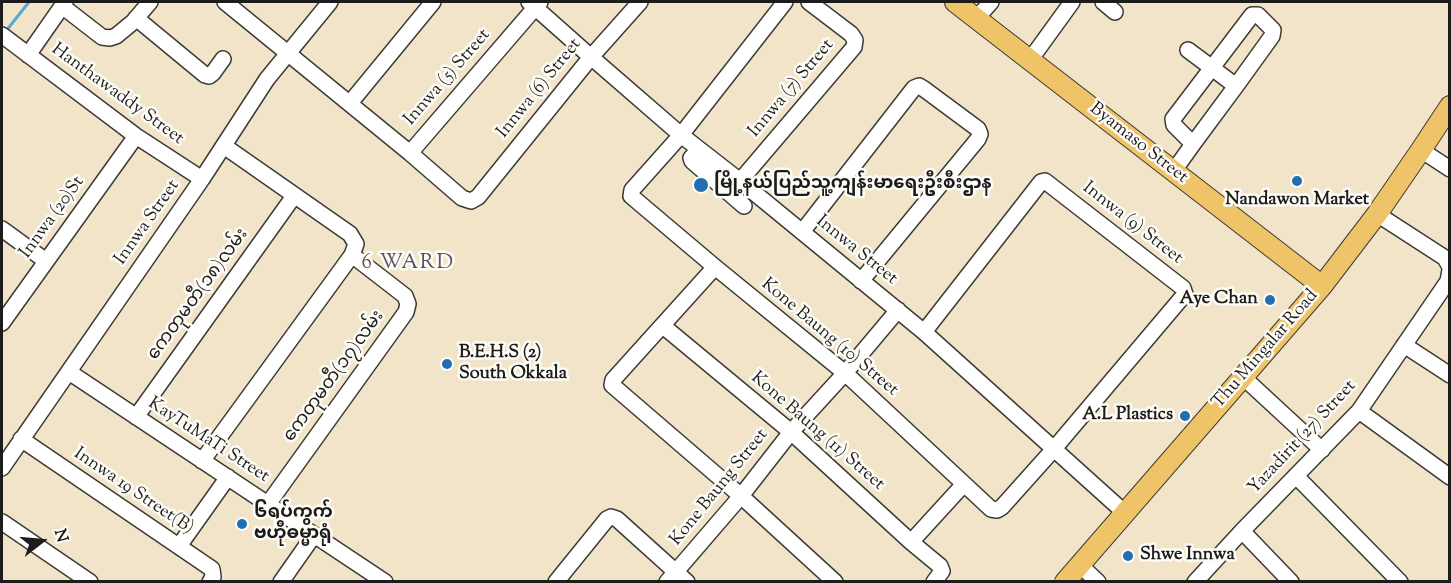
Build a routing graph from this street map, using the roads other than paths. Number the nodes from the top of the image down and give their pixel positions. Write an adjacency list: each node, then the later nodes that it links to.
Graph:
1 (225, 2): 16 (street)
2 (330, 2): 16 (street, Innwa Street)
3 (433, 2): 23 (street)
4 (640, 2): 18 (street, Innwa (6) Street)
5 (784, 2): 25 (street)
6 (809, 2): 34 (street, Innwa (7) Street)
7 (955, 2): 13 (main road, Byamaso Street)
8 (991, 2): 13 (street)
9 (1072, 2): 20 (street)
10 (535, 3): 18 (street, Innwa Street); 31 (street, Innwa (5) Street)
11 (64, 4): 12 (street); 17 (street)
12 (143, 7): 19 (street)
13 (976, 19): 20 (main road, Byamaso Street)
14 (6, 39): 17 (street, Hanthawaddy Street)
15 (1188, 50): 21 (street)
16 (289, 53): 23 (street); 28 (street, Innwa Street)
17 (28, 55): 26 (street, Hanthawaddy Street)
18 (591, 57): 25 (street, Innwa Street); 31 (street, Innwa (6) Street)
19 (223, 59)
20 (1030, 60): 33 (main road, Byamaso Street)
21 (1212, 68): 22 (street); 22 (street); 27 (street)
22 (1236, 86): 27 (street)
23 (350, 103): 31 (street)
24 (1449, 106): 30 (main road, Thu Mingalar Road)
25 (681, 135): 29 (street, Innwa Street); 44 (street, Kone Baung (10) Street)
26 (136, 136): 35 (street, Hanthawaddy Street); 43 (street, Innwa (20)St)
27 (1193, 144): 33 (street)
28 (224, 146): 35 (street, Innwa Street); 37 (street)
29 (699, 149): 34 (street, Innwa Street); 36 (street)
30 (1421, 150): 32 (street); 39 (main road, Thu Mingalar Road)
31 (410, 153)
32 (1449, 168)
33 (1173, 172): 47 (main road, Byamaso Street)
34 (734, 176): 36 (street); 41 (street, Innwa Street)
35 (202, 179): 53 (street, Innwa Street)
36 (718, 184): 38 (street)
37 (294, 196): 42 (street); 58 (street, ကေတုမတီ(၁၈)လမ်း)
38 (744, 206)
39 (1377, 214): 45 (street, Yazadirit (27) Street); 47 (main road, Thu Mingalar Road)
40 (2, 229): 43 (street)
41 (802, 232): 46 (street, Innwa Street); 46 (street)
42 (352, 255): 63 (street); 70 (street, ကေတုမတီ(၁၇)လမ်း)
43 (46, 261): 49 (street, Innwa (20)St)
44 (715, 267): 50 (street); 54 (street, Kone Baung (10) Street)
45 (1449, 275): 52 (street, Yazadirit (27) Street)
46 (861, 280): 48 (street, Innwa Street)
47 (1322, 286): 56 (main road, Thu Mingalar Road)
48 (898, 310): 51 (street, Innwa Street); 54 (street, Kone Baung Street)
49 (2, 323)
50 (663, 326): 59 (street, Kone Baung (11) Street); 69 (street)
51 (924, 332): 61 (street, Innwa Street); 61 (street, Innwa (9) Street)
52 (1404, 345): 55 (street); 57 (street, Yazadirit (27) Street)
53 (69, 372): 58 (street, KayTuMaTi Street); 60 (street, Innwa Street)
54 (845, 373): 59 (street, Kone Baung Street); 68 (street, Kone Baung (10) Street)
55 (1449, 375)
56 (1243, 377): 62 (street); 71 (main road, Thu Mingalar Road)
57 (1359, 411): 62 (street, Yazadirit (27) Street); 67 (street)
58 (135, 417): 63 (street, KayTuMaTi Street)
59 (791, 432): 69 (street, Kone Baung Street); 75 (street, Kone Baung (11) Street)
60 (21, 439): 64 (street, Innwa Street); 76 (street, Innwa 19 Street(B))
61 (1053, 450): 68 (street, Kone Baung (10) Street); 71 (street, Innwa Street)
62 (1322, 450): 65 (street, Yazadirit (27) Street)
63 (202, 461): 66 (street, KayTuMaTi Street)
64 (2, 468)
65 (1296, 476): 73 (street, Yazadirit (27) Street); 90 (street)
66 (228, 477): 70 (street, KayTuMaTi Street); 76 (street)
67 (1449, 477)
68 (964, 484): 75 (street)
69 (741, 496): 78 (street, Kone Baung Street); 84 (street)
70 (268, 504): 74 (street, KayTuMaTi Street)
71 (1125, 513): 77 (main road, Thu Mingalar Road)
72 (2, 522): 79 (street)
73 (1242, 531): 88 (street, Yazadirit (27) Street); 89 (street)
74 (314, 535): 81 (street); 82 (street, KayTuMaTi Street)
75 (911, 542): 85 (street, Kone Baung (11) Street)
76 (179, 546): 80 (street, Innwa 19 Street(B))
77 (1080, 565): 86 (main road, Thu Mingalar Road); 87 (street)
78 (677, 578): 83 (street)
79 (90, 582)
80 (210, 582)
81 (281, 582)
82 (385, 582)
83 (556, 582)
84 (835, 582)
85 (934, 582)
86 (1065, 582)
87 (1098, 582)
88 (1195, 582)
89 (1291, 582)
90 (1400, 582)

